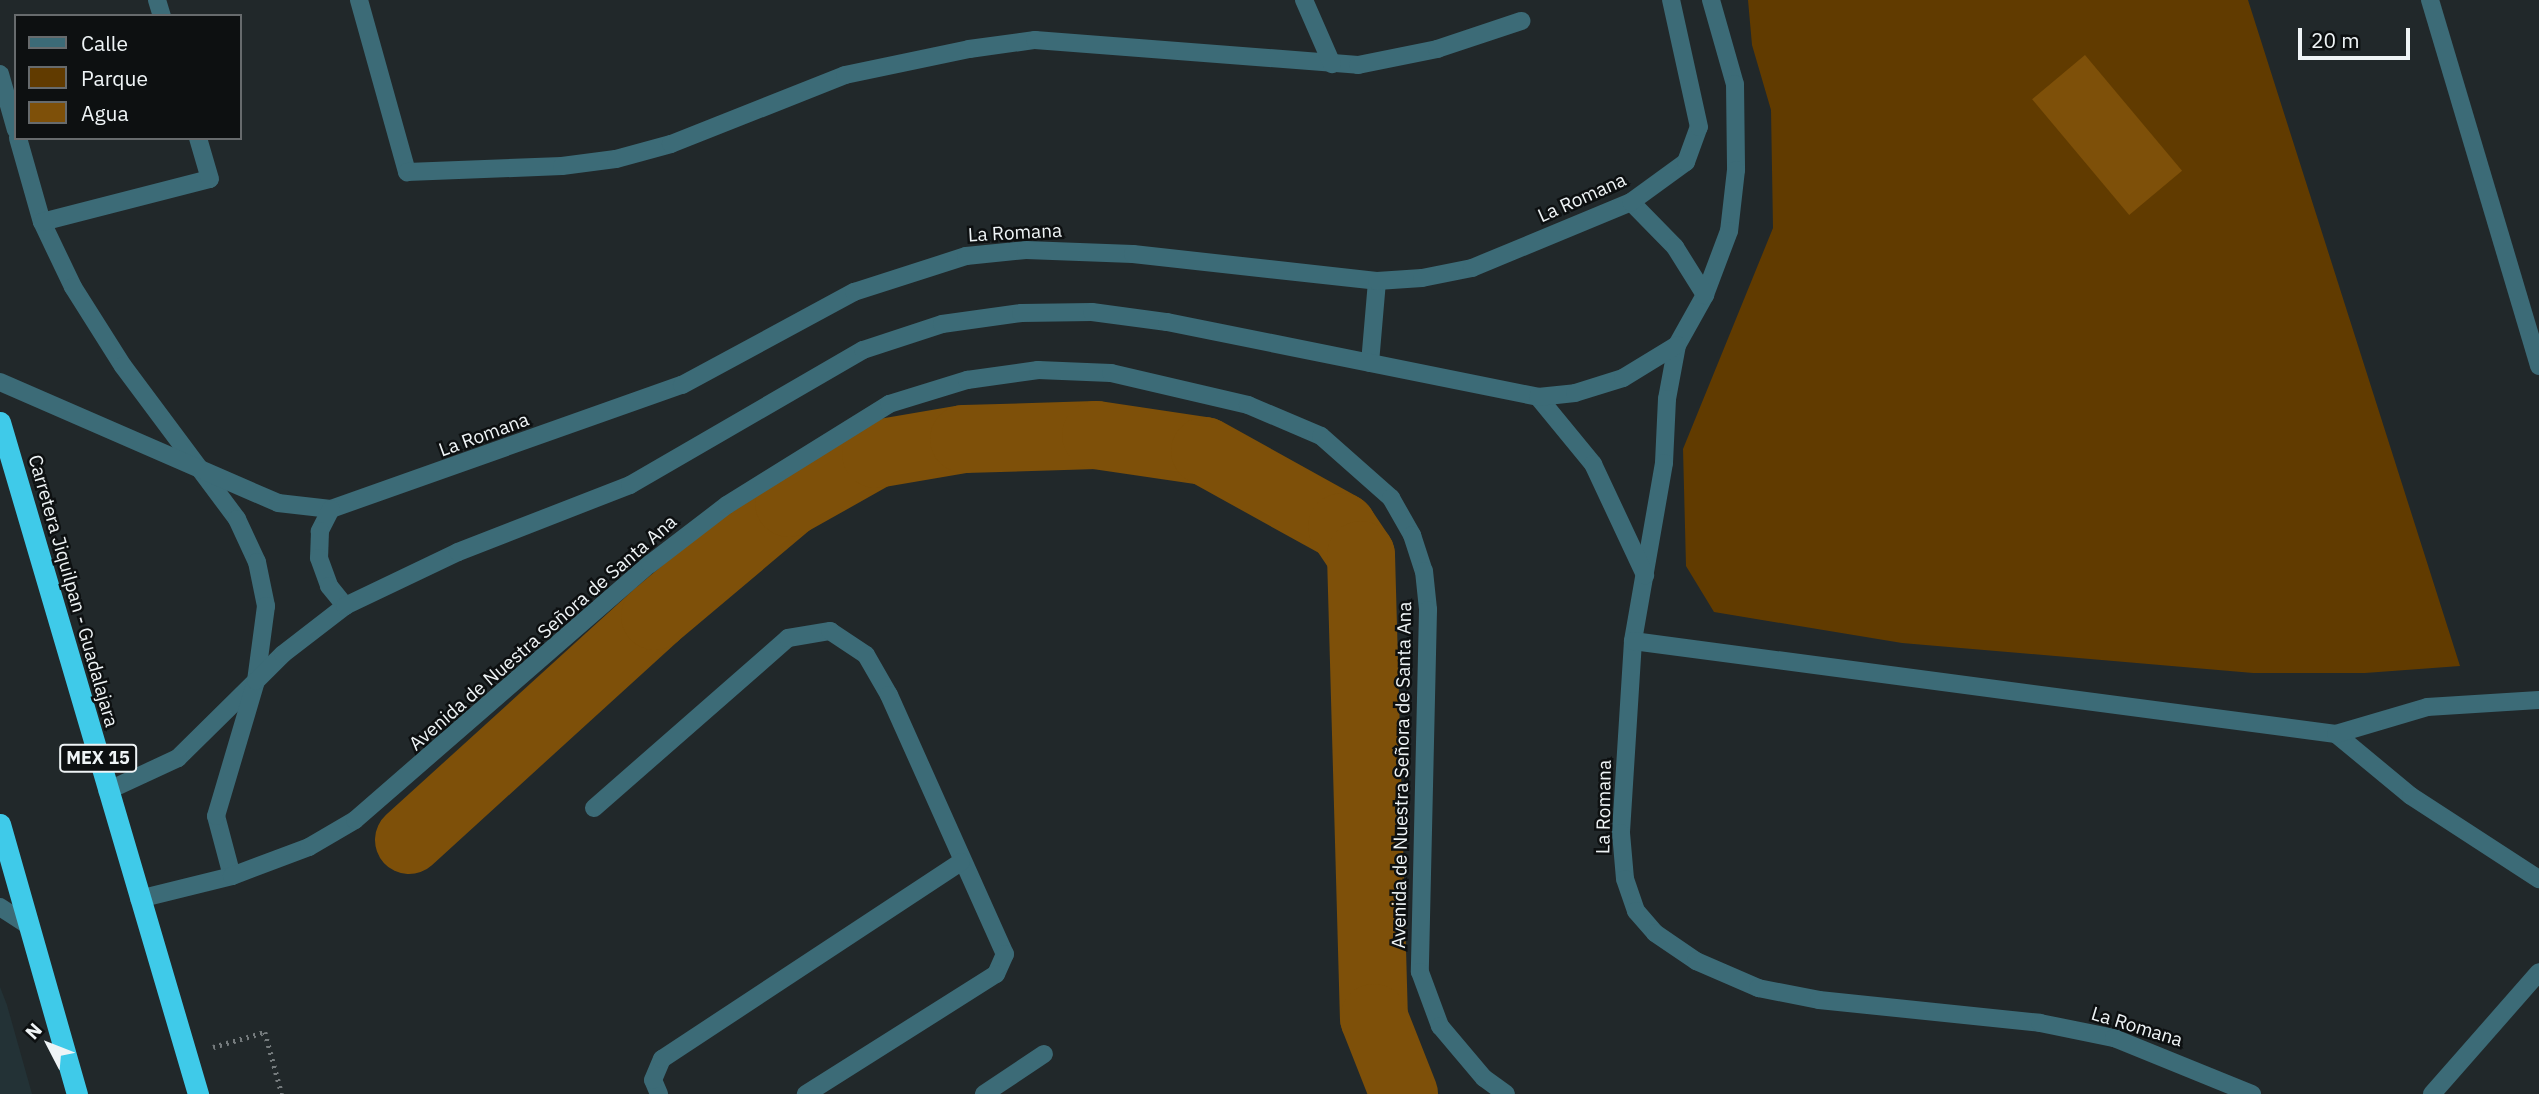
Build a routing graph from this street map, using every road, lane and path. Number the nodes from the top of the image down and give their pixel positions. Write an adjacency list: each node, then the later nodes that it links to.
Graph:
1 (359, 0): 7 (street)
2 (1304, 0): 7 (street)
3 (1671, 0): 12 (street, La Romana)
4 (1712, 0): 15 (street, La Romana)
5 (2430, 0): 16 (street)
6 (1521, 21): 7 (street)
7 (1332, 64)
8 (0, 74): 9 (street)
9 (14, 123)
10 (19, 140): 13 (street)
11 (199, 140): 13 (street)
12 (1631, 202): 14 (street, La Romana); 15 (street)
13 (42, 222): 23 (street)
14 (1377, 281): 18 (street); 24 (street, La Romana)
15 (1705, 295): 17 (street, La Romana)
16 (2533, 321): 19 (street)
17 (1676, 345): 21 (street, La Romana); 25 (street, La Romana)
18 (1370, 363): 21 (street, La Romana); 26 (street, La Romana)
19 (2539, 366)
20 (0, 382): 23 (street, La Romana)
21 (1538, 397): 25 (street)
22 (0, 422): 31 (highway, Carretera Jiquilpan - Guadalajara / MEX 15)
23 (205, 471): 24 (street, La Romana); 28 (street, La Romana)
24 (331, 509): 26 (street)
25 (1645, 575): 27 (street, La Romana)
26 (345, 606): 28 (street, La Romana)
27 (1633, 641): 30 (street); 50 (street, La Romana)
28 (256, 681): 31 (street, La Romana); 35 (street, La Romana)
29 (2539, 700): 30 (street)
30 (2336, 734): 36 (street)
31 (107, 791): 37 (highway, Carretera Jiquilpan - Guadalajara / MEX 15)
32 (594, 808): 34 (street)
33 (0, 824): 39 (highway)
34 (961, 862): 46 (street); 47 (street)
35 (232, 876): 37 (street, Avenida de Nuestra Señora de Santa Ana); 49 (street, Avenida de Nuestra Señora de Santa Ana)
36 (2539, 878)
37 (139, 899): 42 (highway, Carretera Jiquilpan - Guadalajara / MEX 15)
38 (0, 907): 39 (street)
39 (28, 925): 43 (highway)
40 (2539, 972): 51 (street)
41 (1044, 1054): 48 (street)
42 (186, 1055): 44 (highway, Carretera Jiquilpan - Guadalajara / MEX 15); 45 (path)
43 (78, 1094)
44 (198, 1094)
45 (282, 1094)
46 (659, 1094)
47 (806, 1094)
48 (984, 1094)
49 (1506, 1094)
50 (2252, 1094)
51 (2432, 1094)

